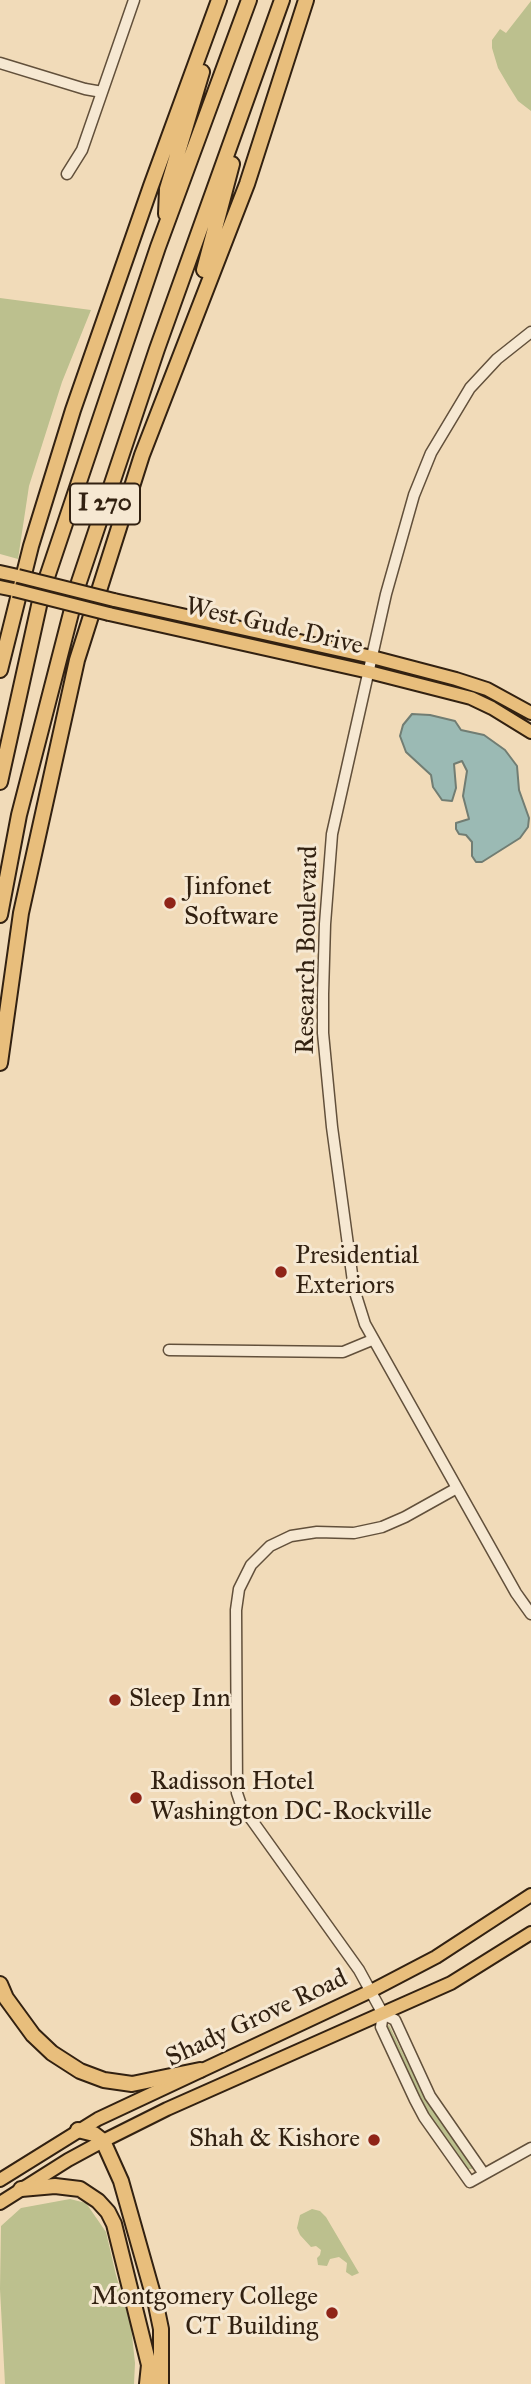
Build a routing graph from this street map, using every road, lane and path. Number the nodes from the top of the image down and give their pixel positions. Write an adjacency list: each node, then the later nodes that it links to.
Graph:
1 (134, 0): 7 (street)
2 (221, 0): 10 (highway); 16 (highway, I 270)
3 (248, 0): 10 (highway, I 270)
4 (282, 0): 8 (highway, I 270)
5 (306, 0): 12 (highway, I 270)
6 (0, 63): 7 (street)
7 (102, 92): 9 (street)
8 (246, 103): 12 (highway); 21 (highway, I 270)
9 (66, 174)
10 (165, 228): 20 (highway, I 270)
11 (531, 332): 15 (street, Research Boulevard)
12 (181, 352): 22 (highway, I 270)
13 (0, 572): 15 (main road, West Gude Drive, bridge)
14 (0, 587): 17 (main road, West Gude Drive, bridge)
15 (372, 657): 17 (street, Research Boulevard); 18 (main road, West Gude Drive)
16 (0, 670)
17 (369, 672): 19 (main road, West Gude Drive); 23 (street, Research Boulevard)
18 (531, 713)
19 (531, 732)
20 (0, 782)
21 (0, 915)
22 (0, 1063)
23 (372, 1340): 24 (street); 25 (street, Research Boulevard)
24 (169, 1350)
25 (457, 1488): 26 (street, Research Boulevard); 30 (street)
26 (531, 1614)
27 (531, 1895): 30 (main road, Shady Grove Road)
28 (531, 1933): 31 (main road, Shady Grove Road)
29 (0, 1984): 32 (highway)
30 (371, 1991): 31 (street); 32 (main road, Shady Grove Road)
31 (383, 2014): 34 (main road, Shady Grove Road); 36 (street); 36 (street)
32 (200, 2070): 33 (main road, Shady Grove Road)
33 (78, 2130): 34 (highway); 37 (main road, Shady Grove Road)
34 (103, 2141): 38 (main road, Shady Grove Road); 41 (highway)
35 (531, 2148): 36 (street)
36 (484, 2174)
37 (0, 2180)
38 (21, 2189): 39 (main road, Shady Grove Road); 40 (highway)
39 (0, 2203)
40 (147, 2384)
41 (162, 2384)

